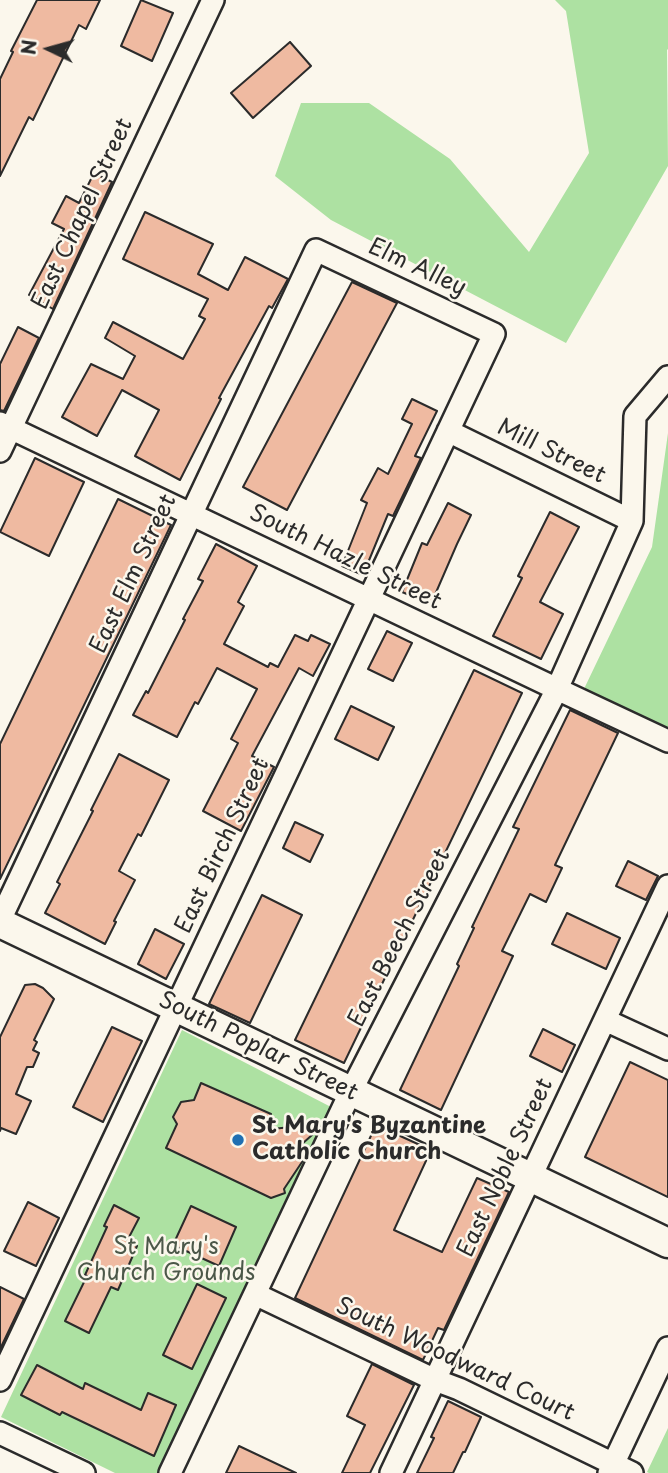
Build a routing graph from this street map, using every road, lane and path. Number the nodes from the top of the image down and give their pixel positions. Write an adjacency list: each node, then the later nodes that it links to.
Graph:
1 (213, 0): 5 (street, East Chapel Street)
2 (317, 250): 3 (street, Elm Alley); 8 (street, East Elm Street)
3 (494, 334): 6 (street, East Birch Street)
4 (668, 377): 9 (street, East Beech Street)
5 (6, 425): 7 (street, East Chapel Street); 8 (street, South Hazle Street)
6 (448, 431): 9 (street, Mill Street); 10 (street, East Birch Street)
7 (0, 451)
8 (192, 514): 10 (street, South Hazle Street); 14 (street, East Elm Street)
9 (632, 521): 11 (street, East Beech Street)
10 (369, 598): 11 (street, South Hazle Street); 15 (street, East Birch Street)
11 (557, 689): 12 (street, South Hazle Street); 18 (street, East Beech Street)
12 (668, 741)
13 (668, 886): 16 (street, East Noble Street)
14 (0, 922): 15 (main road, South Poplar Street)
15 (176, 1007): 18 (main road, South Poplar Street); 23 (street, East Birch Street)
16 (604, 1020): 17 (street); 19 (street, East Noble Street)
17 (668, 1049)
18 (351, 1091): 19 (main road, South Poplar Street); 21 (street, East Beech Street)
19 (531, 1177): 20 (main road, South Poplar Street); 24 (street, East Noble Street)
20 (668, 1243)
21 (255, 1294): 24 (street, South Woodward Court); 28 (street, East Beech Street)
22 (668, 1348): 26 (street)
23 (0, 1380)
24 (435, 1380): 26 (street, South Woodward Court); 29 (street, East Noble Street)
25 (0, 1433): 27 (street)
26 (618, 1470)
27 (84, 1473)
28 (170, 1473)
29 (391, 1473)

